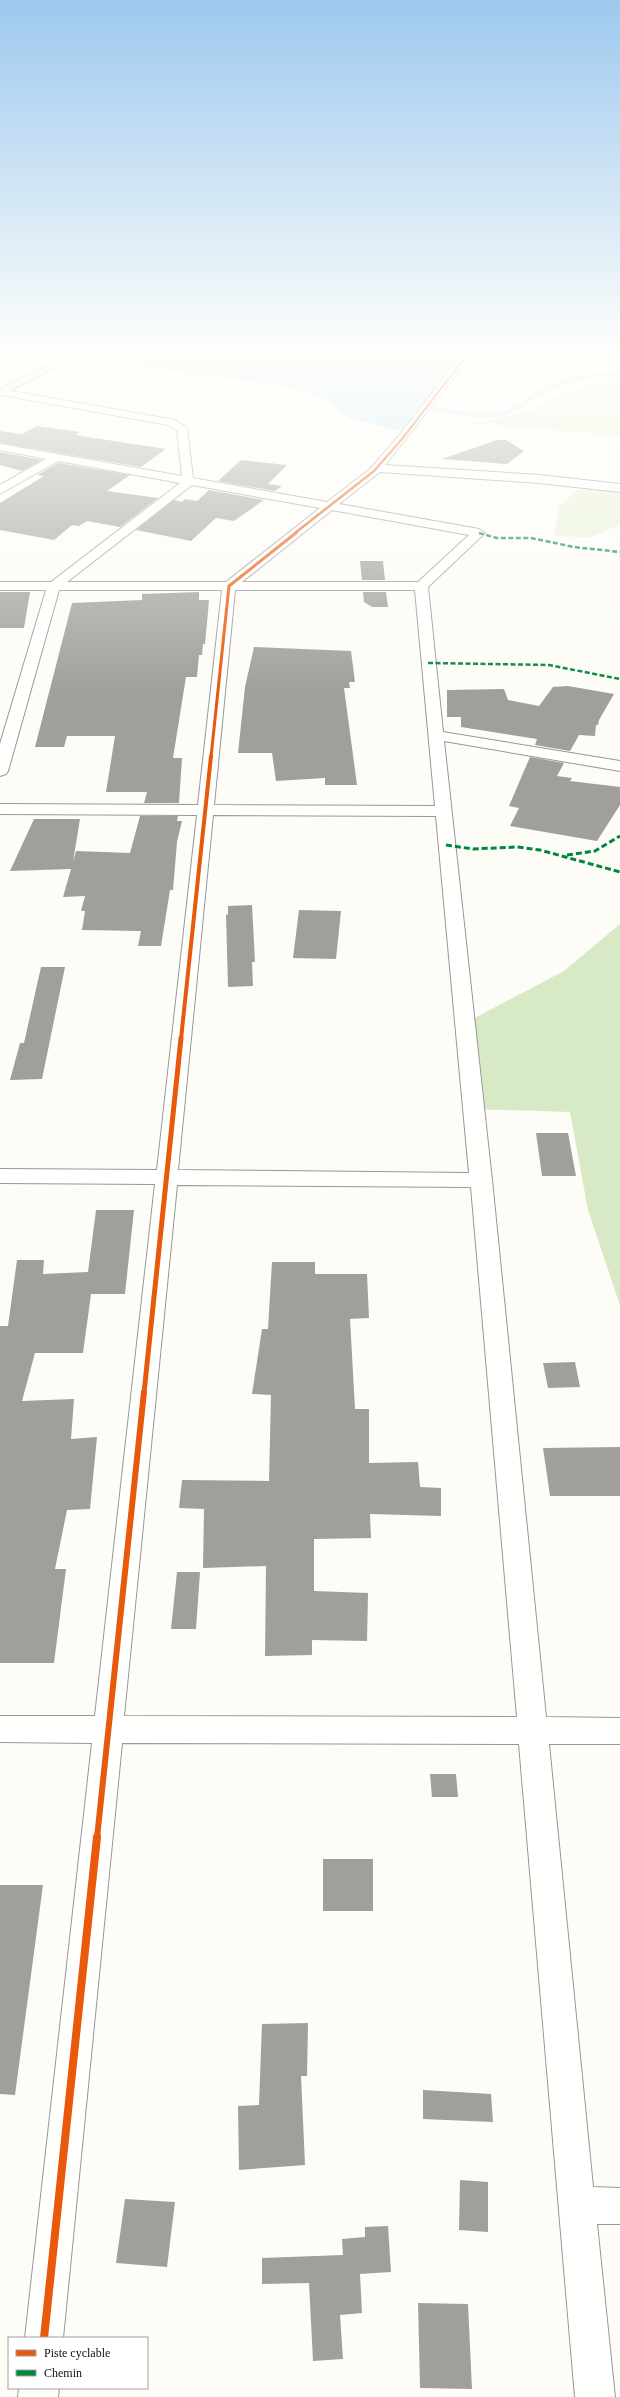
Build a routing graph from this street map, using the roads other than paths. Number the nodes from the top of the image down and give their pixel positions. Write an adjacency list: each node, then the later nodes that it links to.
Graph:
1 (39, 467): 7 (street)
2 (103, 467): 5 (street)
3 (186, 467): 5 (street)
4 (377, 468): 6 (street); 8 (street)
5 (188, 482): 8 (street); 10 (street)
6 (620, 488)
7 (0, 490)
8 (329, 506): 11 (street); 12 (street)
9 (0, 586): 10 (street)
10 (54, 586): 11 (street); 15 (street)
11 (229, 586): 12 (street); 17 (street)
12 (421, 586): 13 (street)
13 (435, 735): 14 (street); 18 (street)
14 (620, 766)
15 (0, 771)
16 (0, 809): 17 (street)
17 (205, 810): 18 (street); 20 (street)
18 (443, 811): 21 (street)
19 (0, 1176): 20 (street)
20 (166, 1177): 21 (street); 23 (street)
21 (480, 1180): 24 (street)
22 (0, 1729): 23 (street)
23 (108, 1729): 24 (street); 28 (street)
24 (533, 1731): 25 (street); 26 (street)
25 (620, 1731)
26 (577, 2204): 27 (street); 29 (street)
27 (620, 2206)
28 (44, 2337)
29 (595, 2397)

